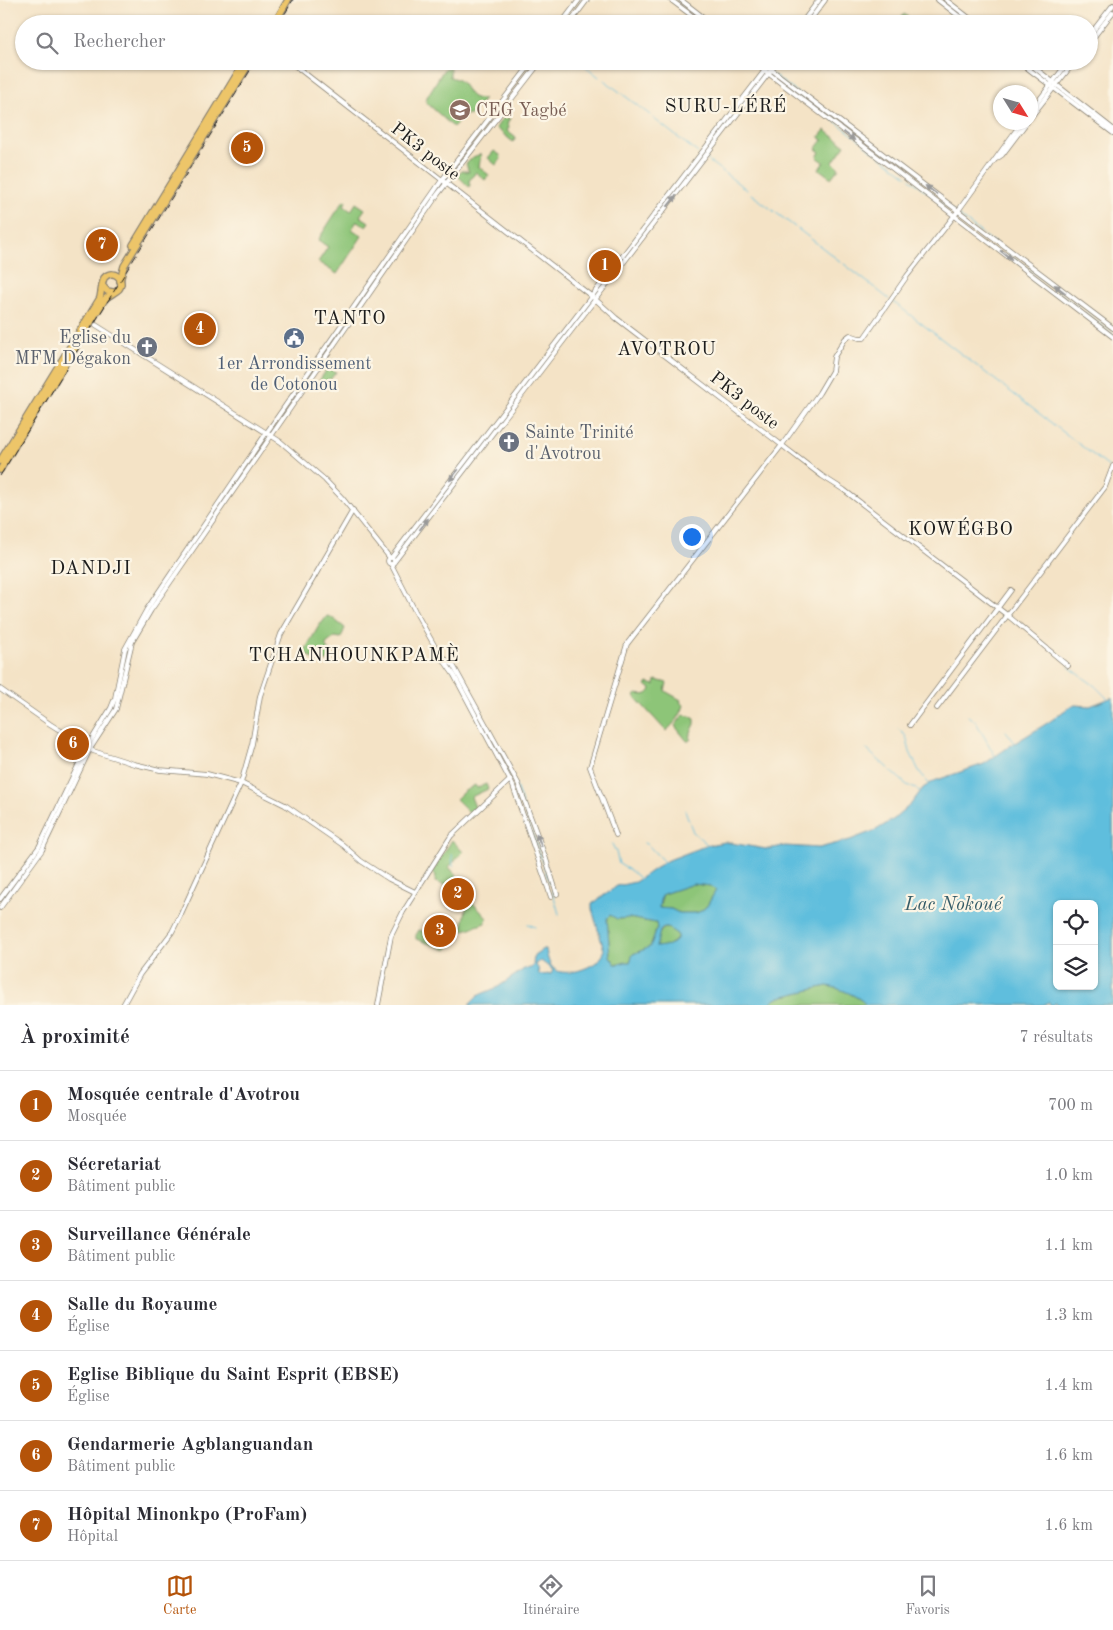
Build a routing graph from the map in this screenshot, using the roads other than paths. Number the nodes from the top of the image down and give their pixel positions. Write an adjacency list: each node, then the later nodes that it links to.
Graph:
1 (284, 0): 13 (highway)
2 (288, 0): 14 (highway)
3 (579, 0): 15 (street)
4 (587, 0): 16 (street)
5 (671, 0): 17 (street)
6 (681, 0): 18 (street)
7 (819, 0): 19 (street)
8 (825, 0): 20 (street)
9 (938, 0): 21 (street)
10 (946, 0): 22 (street)
11 (1113, 5): 23 (street)
12 (1113, 12): 24 (street)
13 (275, 15)
14 (279, 15)
15 (568, 15)
16 (576, 15)
17 (691, 15)
18 (700, 15)
19 (808, 15)
20 (814, 15)
21 (957, 15)
22 (965, 15)
23 (1098, 24)
24 (1098, 31)
25 (240, 70): 45 (highway)
26 (244, 70): 46 (highway)
27 (302, 70): 42 (street, PK3 poste)
28 (526, 70): 42 (street)
29 (533, 70): 42 (street)
30 (1031, 70): 35 (street)
31 (1036, 70): 35 (street)
32 (1063, 70): 35 (street)
33 (1067, 70): 35 (street)
34 (768, 71): 43 (street, one-way to 34); 44 (street, one-way to 44); 49 (street); 50 (street, one-way to 34)
35 (1053, 86): 36 (street); 37 (street); 40 (street)
36 (1038, 103)
37 (1038, 107)
38 (1016, 130): 41 (street)
39 (1021, 130): 41 (street)
40 (1113, 131)
41 (995, 160): 43 (street)
42 (444, 181): 49 (street, PK3 poste); 54 (street); 55 (street)
43 (958, 211): 44 (street); 52 (street, one-way to 43)
44 (955, 216): 53 (street, one-way to 53); 56 (street)
45 (109, 274): 46 (highway); 47 (highway)
46 (120, 281): 48 (highway)
47 (102, 284): 48 (highway); 57 (highway)
48 (113, 292): 59 (highway)
49 (591, 295): 50 (street, PK3 poste); 61 (street, one-way to 61)
50 (595, 299): 56 (street, PK3 poste); 61 (street, one-way to 50)
51 (96, 325): 54 (street)
52 (1113, 328)
53 (1113, 337)
54 (267, 432): 55 (street); 70 (street)
55 (271, 435): 60 (street); 70 (street)
56 (782, 445): 63 (street, PK3 poste); 73 (street)
57 (0, 461)
58 (1113, 466): 64 (street)
59 (0, 470)
60 (353, 510): 61 (street); 72 (street)
61 (390, 559): 65 (street)
62 (1011, 590): 63 (street)
63 (997, 608): 64 (street, PK3 poste); 69 (street)
64 (1007, 615): 66 (street, PK3 poste); 68 (street)
65 (442, 656): 71 (street); 74 (street, one-way to 65)
66 (1068, 666)
67 (0, 689): 70 (street)
68 (937, 708)
69 (910, 725)
70 (88, 748): 72 (street); 79 (street); 80 (street)
71 (510, 780): 75 (street); 76 (street)
72 (241, 783): 76 (street); 81 (street)
73 (616, 835)
74 (555, 886): 75 (street); 77 (street)
75 (548, 888): 78 (street)
76 (415, 892): 82 (street)
77 (557, 894)
78 (551, 897)
79 (0, 899)
80 (0, 908)
81 (123, 1005)
82 (378, 1005)

